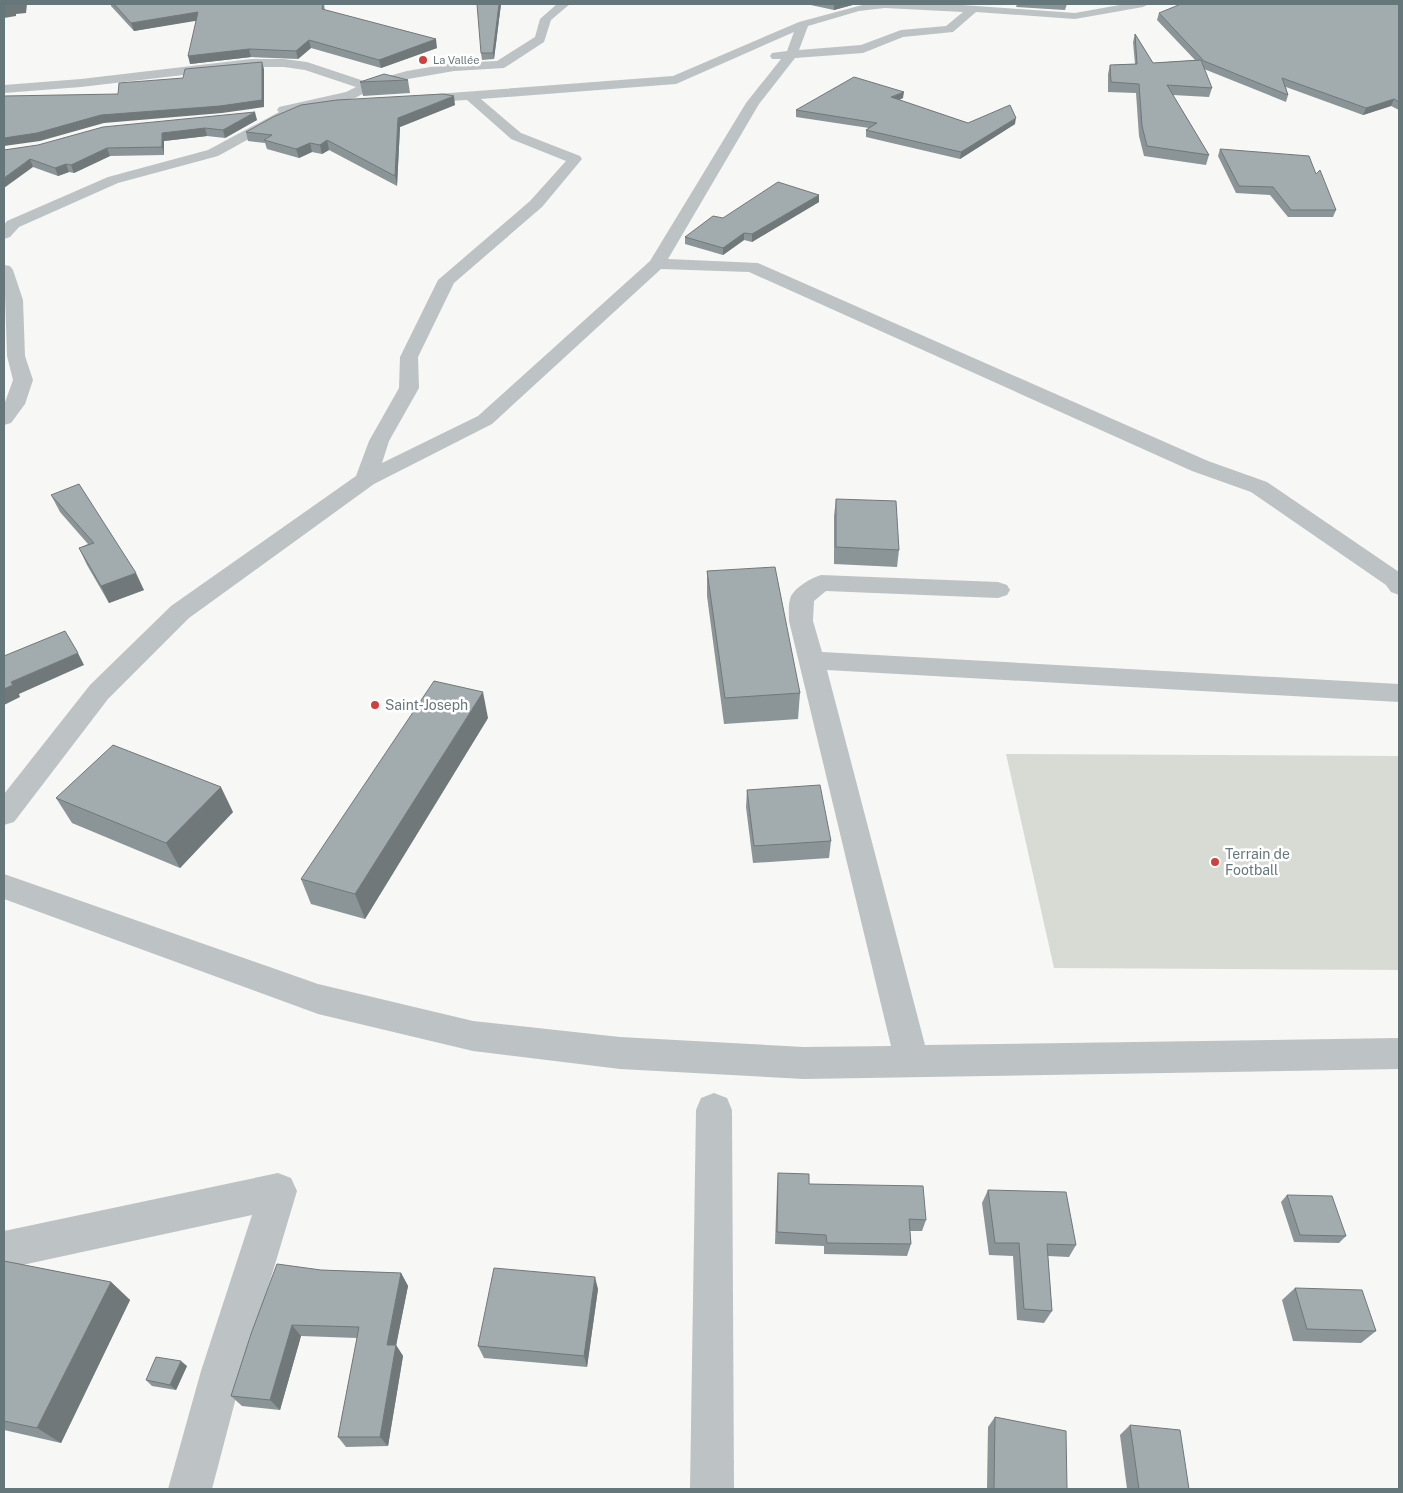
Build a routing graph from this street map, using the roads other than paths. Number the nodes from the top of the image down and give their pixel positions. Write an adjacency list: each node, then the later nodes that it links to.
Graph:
1 (564, 4): 7 (street)
2 (1143, 4): 3 (street)
3 (973, 9): 4 (street); 5 (street)
4 (804, 24): 5 (street); 6 (street)
5 (792, 54): 6 (street); 15 (street)
6 (718, 62): 9 (street)
7 (367, 86): 8 (street); 12 (street)
8 (4, 89)
9 (468, 95): 10 (street); 19 (street)
10 (399, 100)
11 (369, 102): 12 (street)
12 (290, 110): 13 (street); 14 (street)
13 (251, 115)
14 (4, 234)
15 (657, 264): 19 (street); 20 (street)
16 (4, 270): 17 (street)
17 (10, 354): 18 (street)
18 (4, 419)
19 (366, 479): 24 (street)
20 (1399, 587)
21 (998, 590): 22 (street)
22 (812, 660): 23 (street); 27 (street)
23 (1399, 693)
24 (4, 814)
25 (4, 886): 27 (street)
26 (1399, 1054): 27 (street)
27 (912, 1061)
28 (714, 1110): 31 (street)
29 (4, 1250): 30 (street)
30 (190, 1489)
31 (712, 1489)

